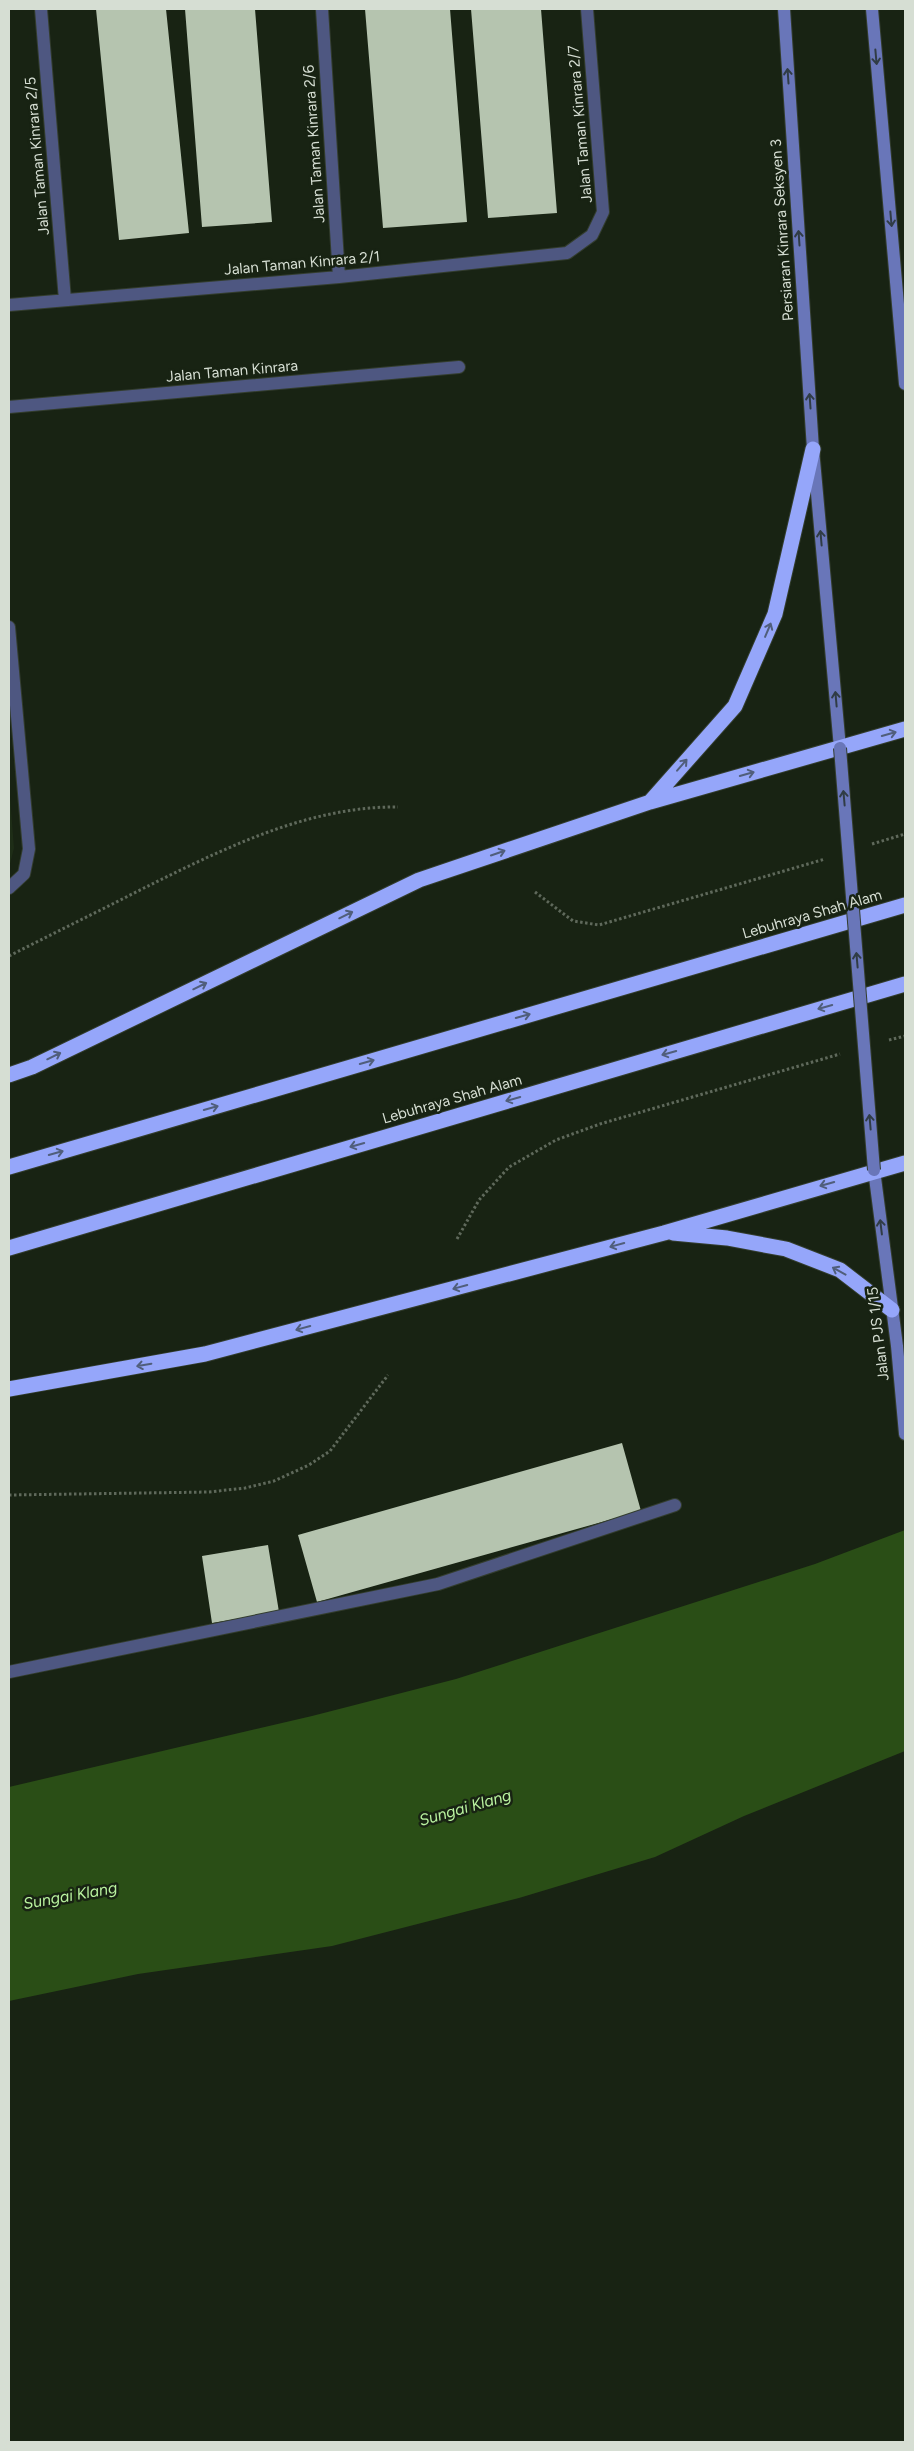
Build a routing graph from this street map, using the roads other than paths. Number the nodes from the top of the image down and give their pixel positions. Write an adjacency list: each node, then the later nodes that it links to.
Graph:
1 (41, 9): 8 (street, Jalan Taman Kinrara 2/5)
2 (322, 9): 7 (street, Jalan Taman Kinrara 2/6)
3 (587, 9): 6 (street, Jalan Taman Kinrara 2/7)
4 (784, 9): 13 (main road, Persiaran Kinrara Seksyen 3, one-way to 4)
5 (872, 9): 11 (main road, one-way to 11)
6 (592, 235): 7 (street, Jalan Taman Kinrara 2/1)
7 (339, 277): 8 (street, Jalan Taman Kinrara 2/1)
8 (65, 300): 9 (street, Jalan Taman Kinrara 2/1)
9 (9, 305)
10 (459, 367): 12 (street, Jalan Taman Kinrara)
11 (905, 384)
12 (9, 407)
13 (813, 449): 16 (main road, Persiaran Kinrara Seksyen 3, one-way to 13); 17 (highway, one-way to 13)
14 (9, 628): 18 (street)
15 (905, 729): 16 (highway, one-way to 15)
16 (840, 748): 17 (highway, one-way to 16); 24 (main road, Jalan PJS 1/15, one-way to 16, bridge)
17 (650, 802): 21 (highway, one-way to 17)
18 (9, 888)
19 (905, 904): 23 (highway, Lebuhraya Shah Alam, one-way to 19)
20 (905, 984): 26 (highway, Lebuhraya Shah Alam, one-way to 26)
21 (9, 1076)
22 (905, 1163): 24 (highway)
23 (9, 1167)
24 (874, 1170): 25 (highway, one-way to 25); 27 (main road, Jalan PJS 1/15, one-way to 24)
25 (664, 1233): 27 (highway, one-way to 25); 28 (highway, one-way to 28)
26 (9, 1248)
27 (892, 1310): 29 (main road, Jalan PJS 1/15)
28 (9, 1389)
29 (905, 1434)
30 (675, 1505): 31 (street)
31 (9, 1672)

